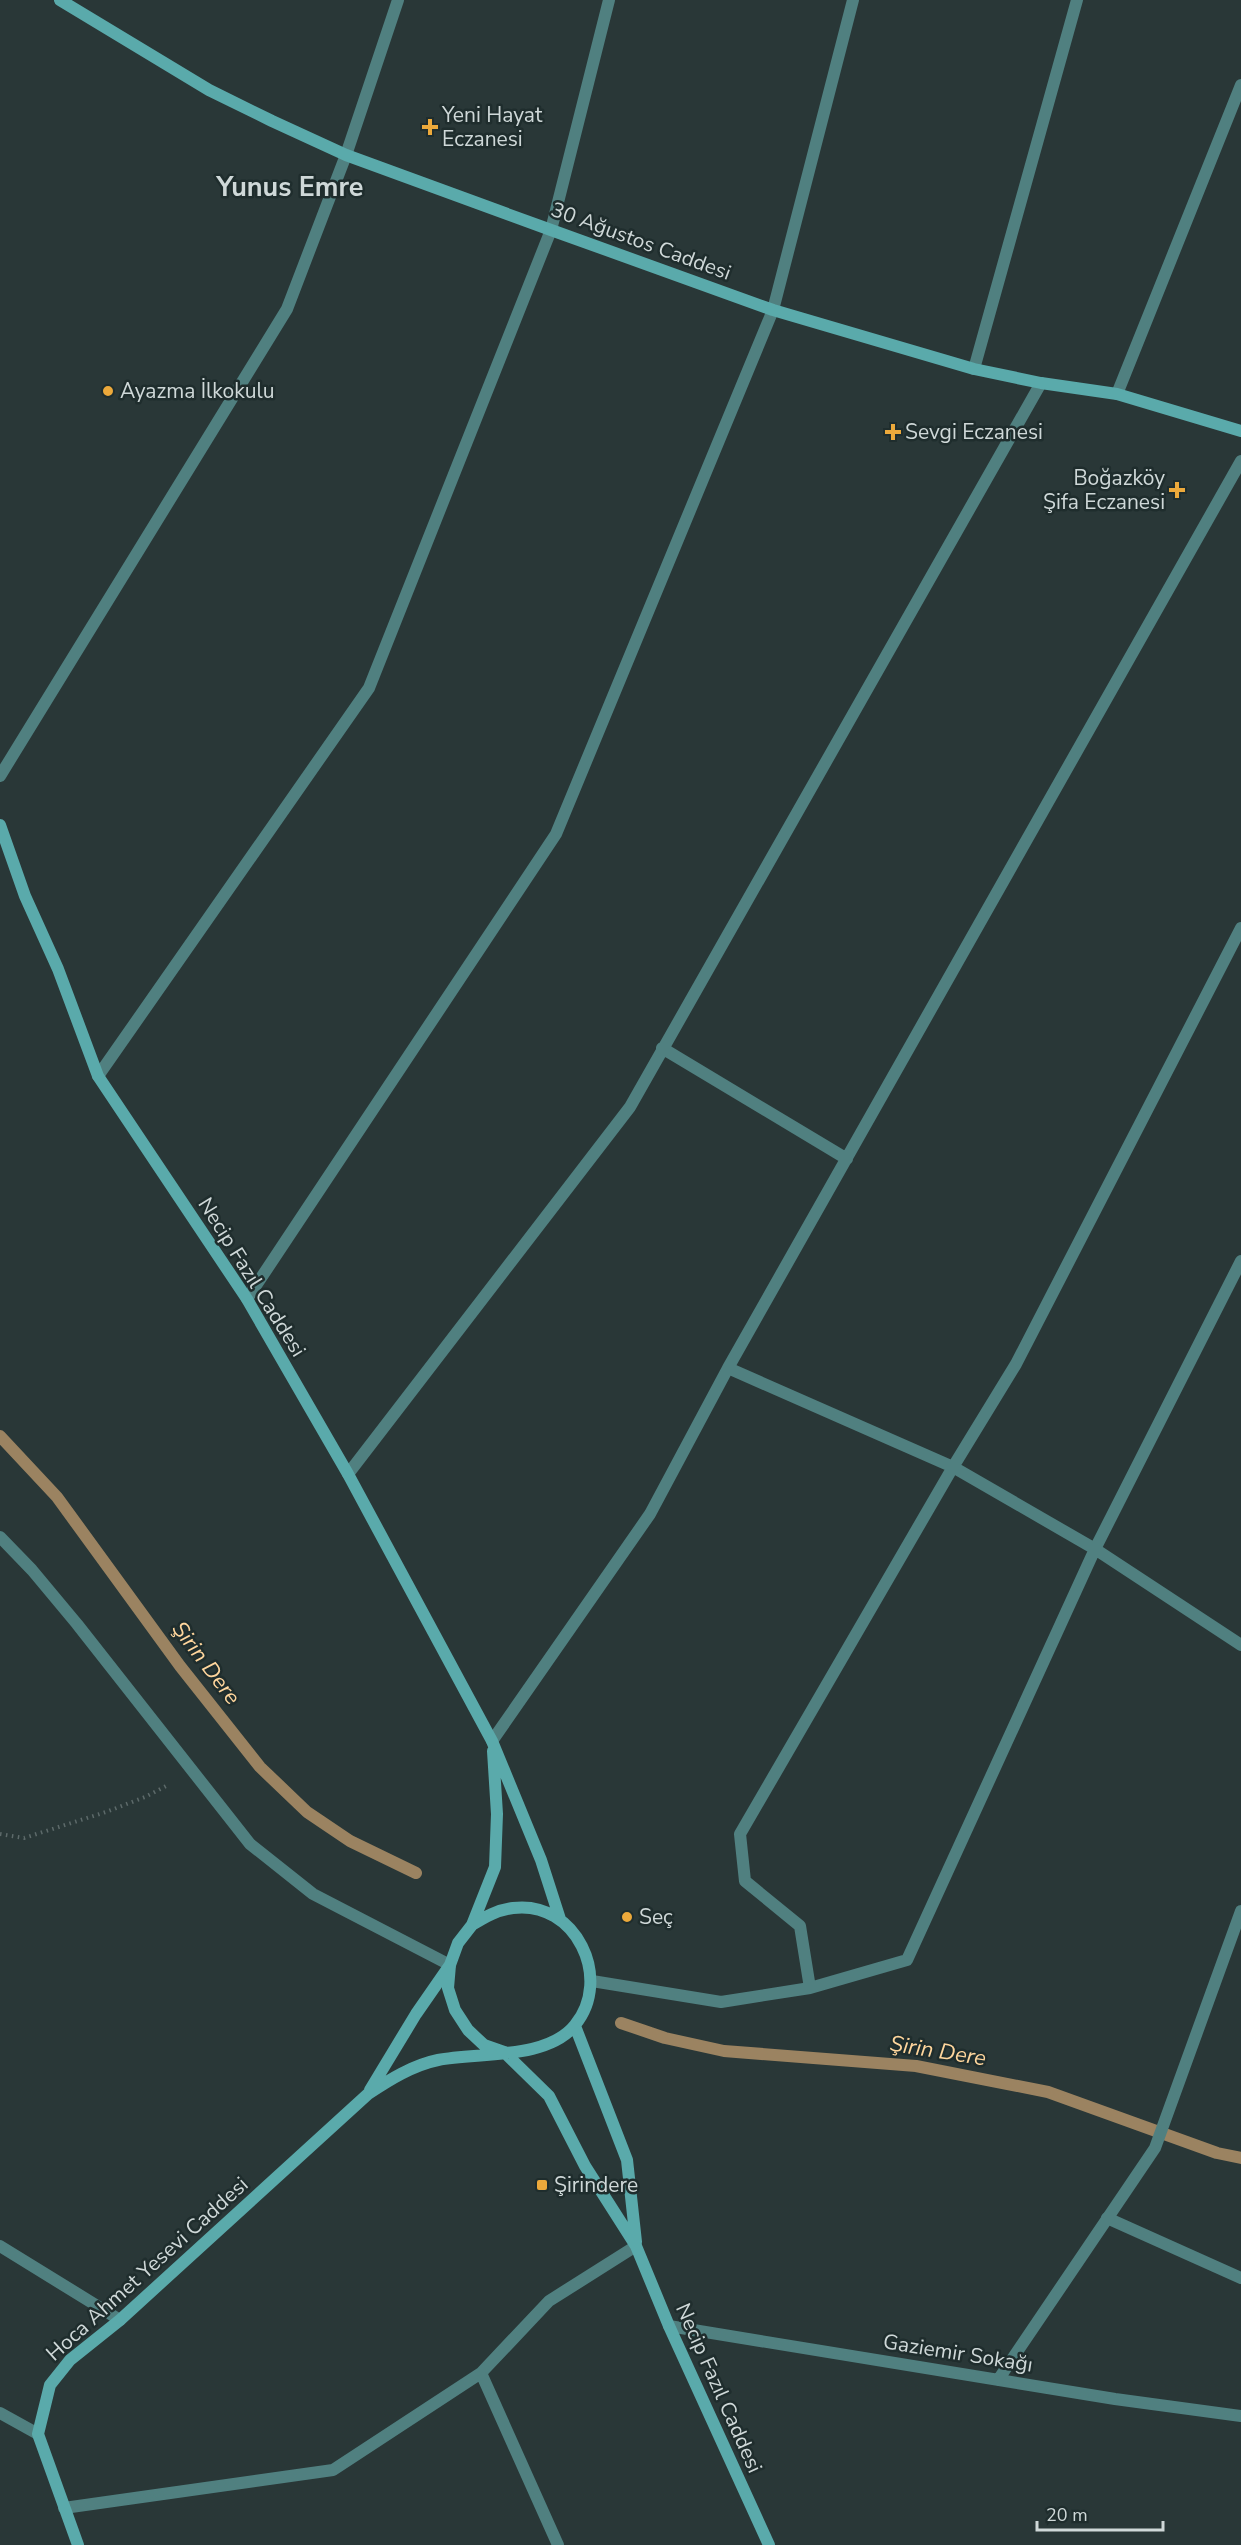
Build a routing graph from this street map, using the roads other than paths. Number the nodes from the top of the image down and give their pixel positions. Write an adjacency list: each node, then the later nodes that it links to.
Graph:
1 (398, 0): 7 (street)
2 (609, 0): 8 (street)
3 (854, 0): 9 (street)
4 (1077, 0): 10 (street)
5 (66, 2): 7 (main road, 30 Ağustos Caddesi)
6 (1241, 85): 12 (street)
7 (346, 155): 8 (main road, 30 Ağustos Caddesi); 15 (street)
8 (551, 230): 9 (main road, 30 Ağustos Caddesi); 19 (street)
9 (773, 310): 10 (main road, 30 Ağustos Caddesi); 22 (street)
10 (975, 369): 11 (main road, 30 Ağustos Caddesi)
11 (1041, 383): 12 (main road, 30 Ağustos Caddesi); 18 (street)
12 (1118, 394): 13 (main road, 30 Ağustos Caddesi)
13 (1241, 431)
14 (1241, 461): 20 (street)
15 (0, 776)
16 (0, 825): 19 (main road, Necip Fazıl Caddesi)
17 (1241, 928): 24 (street)
18 (662, 1048): 20 (street); 25 (street)
19 (98, 1076): 22 (main road, Necip Fazıl Caddesi)
20 (847, 1159): 23 (street)
21 (1241, 1261): 27 (street)
22 (247, 1299): 25 (main road, Necip Fazıl Caddesi)
23 (728, 1368): 24 (street); 29 (street)
24 (953, 1467): 27 (street); 35 (street)
25 (348, 1474): 29 (main road, Necip Fazıl Caddesi)
26 (0, 1537): 33 (street)
27 (1095, 1549): 28 (street); 35 (street)
28 (1241, 1645)
29 (492, 1741): 31 (main road, Necip Fazıl Caddesi); 32 (main road)
30 (1240, 1916): 39 (street)
31 (560, 1919): 32 (main road); 34 (main road)
32 (472, 1925): 33 (main road)
33 (450, 1965): 37 (main road); 38 (main road)
34 (592, 1981): 35 (street); 36 (main road)
35 (810, 1988)
36 (575, 2026): 37 (main road); 41 (main road)
37 (504, 2052): 38 (main road); 41 (main road)
38 (368, 2094): 43 (main road, Hoca Ahmet Yesevi Caddesi)
39 (1107, 2218): 42 (street); 46 (street)
40 (0, 2246): 43 (street)
41 (636, 2246): 44 (main road, Necip Fazıl Caddesi); 45 (street)
42 (1241, 2278)
43 (120, 2320): 49 (main road, Hoca Ahmet Yesevi Caddesi)
44 (669, 2326): 46 (street, Gaziemir Sokağı); 53 (main road, Necip Fazıl Caddesi)
45 (481, 2373): 50 (street); 52 (street)
46 (998, 2380): 48 (street, Gaziemir Sokağı)
47 (0, 2413): 49 (street)
48 (1241, 2416)
49 (38, 2433): 50 (main road)
50 (64, 2508): 51 (main road)
51 (78, 2545)
52 (558, 2545)
53 (769, 2545)

